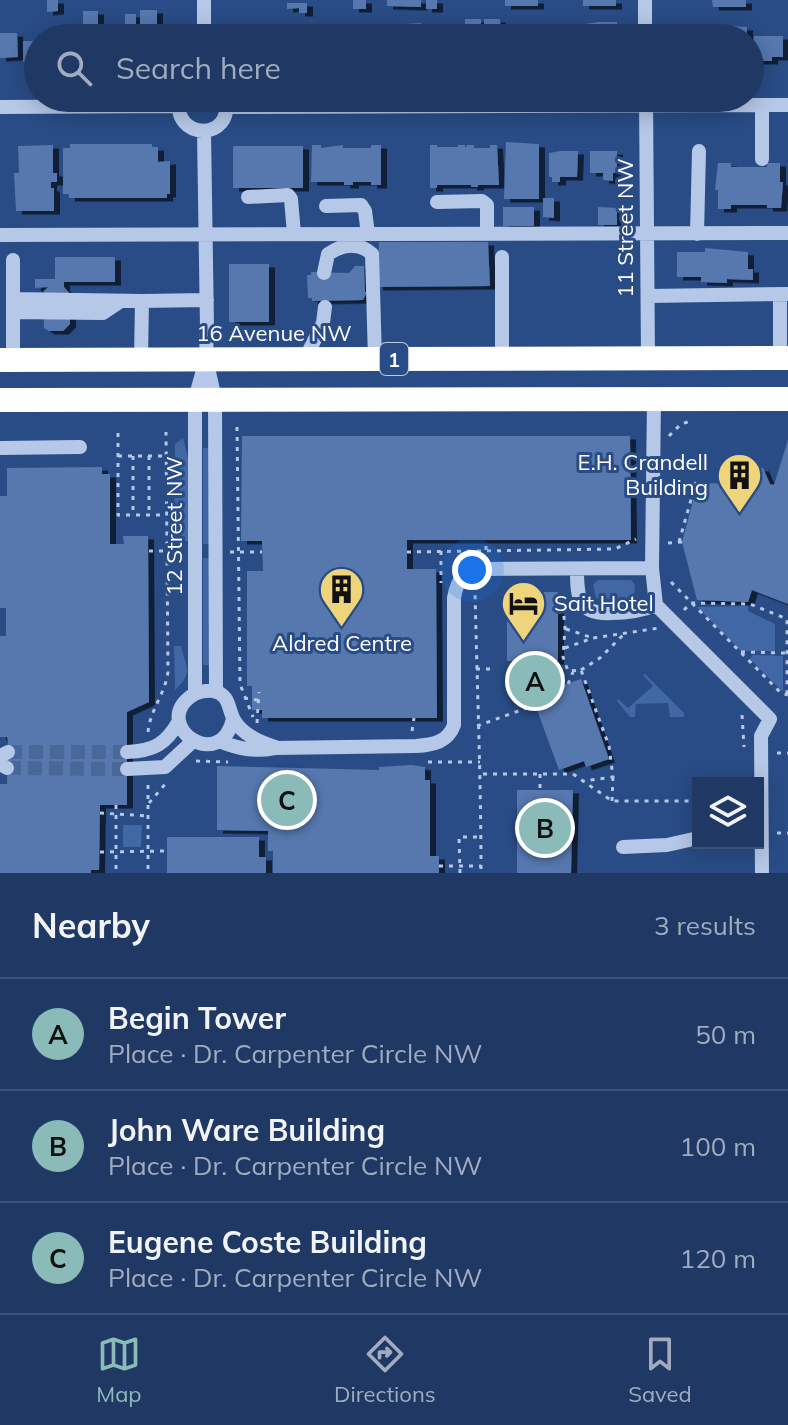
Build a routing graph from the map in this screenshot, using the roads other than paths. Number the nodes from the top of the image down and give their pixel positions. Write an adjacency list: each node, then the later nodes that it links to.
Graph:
1 (204, 0): 3 (street)
2 (645, 0): 4 (street)
3 (204, 24)
4 (645, 24)
5 (764, 105): 6 (street)
6 (788, 105)
7 (24, 106): 8 (street)
8 (0, 107)
9 (182, 112): 13 (street)
10 (223, 112): 13 (street)
11 (646, 112): 24 (street, 11 Street NW)
12 (762, 112): 15 (street)
13 (204, 131): 20 (street, 12 Street NW)
14 (699, 151): 25 (street)
15 (762, 159)
16 (248, 197): 21 (street)
17 (437, 202): 23 (street)
18 (326, 206): 22 (street)
19 (788, 233): 25 (street)
20 (205, 234): 21 (street); 26 (street); 32 (street, 12 Street NW)
21 (294, 234): 22 (street)
22 (368, 234): 23 (street)
23 (487, 234): 24 (street)
24 (647, 234): 25 (street); 31 (street, 11 Street NW)
25 (697, 234)
26 (0, 235)
27 (502, 257): 42 (street)
28 (13, 260): 34 (street)
29 (324, 273): 41 (street)
30 (784, 294): 31 (street); 37 (street)
31 (648, 296): 36 (street, 11 Street NW)
32 (207, 300): 33 (street); 39 (street, 12 Street NW)
33 (142, 301): 34 (street); 38 (street)
34 (13, 305): 43 (street)
35 (325, 307): 40 (street)
36 (648, 358): 37 (highway, 16 Avenue NW / 1); 42 (highway, 16 Avenue NW / 1)
37 (784, 358)
38 (141, 359): 39 (highway, 16 Avenue NW / 1); 43 (highway, 16 Avenue NW / 1)
39 (206, 359): 40 (highway, 16 Avenue NW / 1); 44 (street, 12 Street NW)
40 (305, 359): 41 (highway, 16 Avenue NW / 1)
41 (375, 359): 42 (highway, 16 Avenue NW / 1)
42 (502, 359)
43 (7, 360)
44 (205, 399): 45 (highway, 1); 47 (highway, 1); 53 (street, 12 Street NW); 54 (street, 12 Street NW)
45 (654, 399): 46 (highway, 1); 50 (street)
46 (788, 399)
47 (0, 400)
48 (80, 447): 49 (street)
49 (0, 448)
50 (652, 568): 51 (street); 52 (street)
51 (577, 569): 52 (street); 59 (street)
52 (656, 605): 62 (street)
53 (216, 692): 54 (street); 55 (street)
54 (195, 693): 56 (street)
55 (233, 719): 58 (street); 59 (street)
56 (179, 721): 57 (street); 60 (street)
57 (193, 741): 58 (street); 61 (street)
58 (219, 741): 59 (street)
59 (275, 748)
60 (127, 752)
61 (127, 769)
62 (761, 777)
63 (692, 839): 64 (street)
64 (623, 847)
65 (761, 849): 66 (street)
66 (762, 873)

